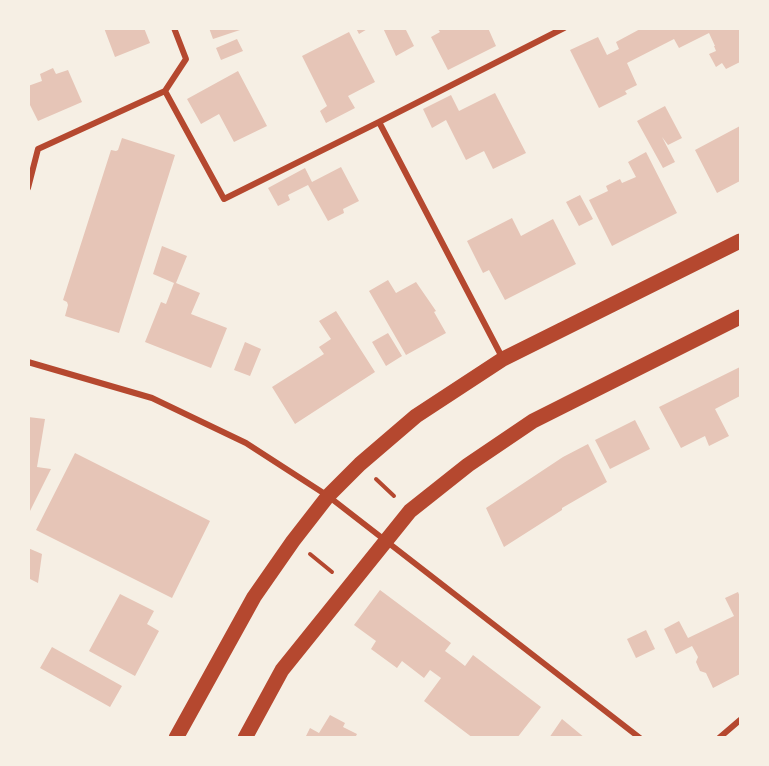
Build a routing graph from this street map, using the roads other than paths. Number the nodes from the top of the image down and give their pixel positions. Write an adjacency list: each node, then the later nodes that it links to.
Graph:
1 (174, 28): 3 (street)
2 (564, 28): 4 (street)
3 (165, 91): 4 (street); 5 (street)
4 (379, 122): 8 (street)
5 (28, 188)
6 (741, 242): 8 (main road)
7 (741, 317): 11 (main road)
8 (502, 359): 10 (main road)
9 (28, 362): 10 (street)
10 (328, 496): 11 (street); 13 (main road)
11 (385, 541): 14 (main road); 15 (street)
12 (741, 720): 16 (street)
13 (176, 738)
14 (245, 738)
15 (640, 738)
16 (719, 738)

